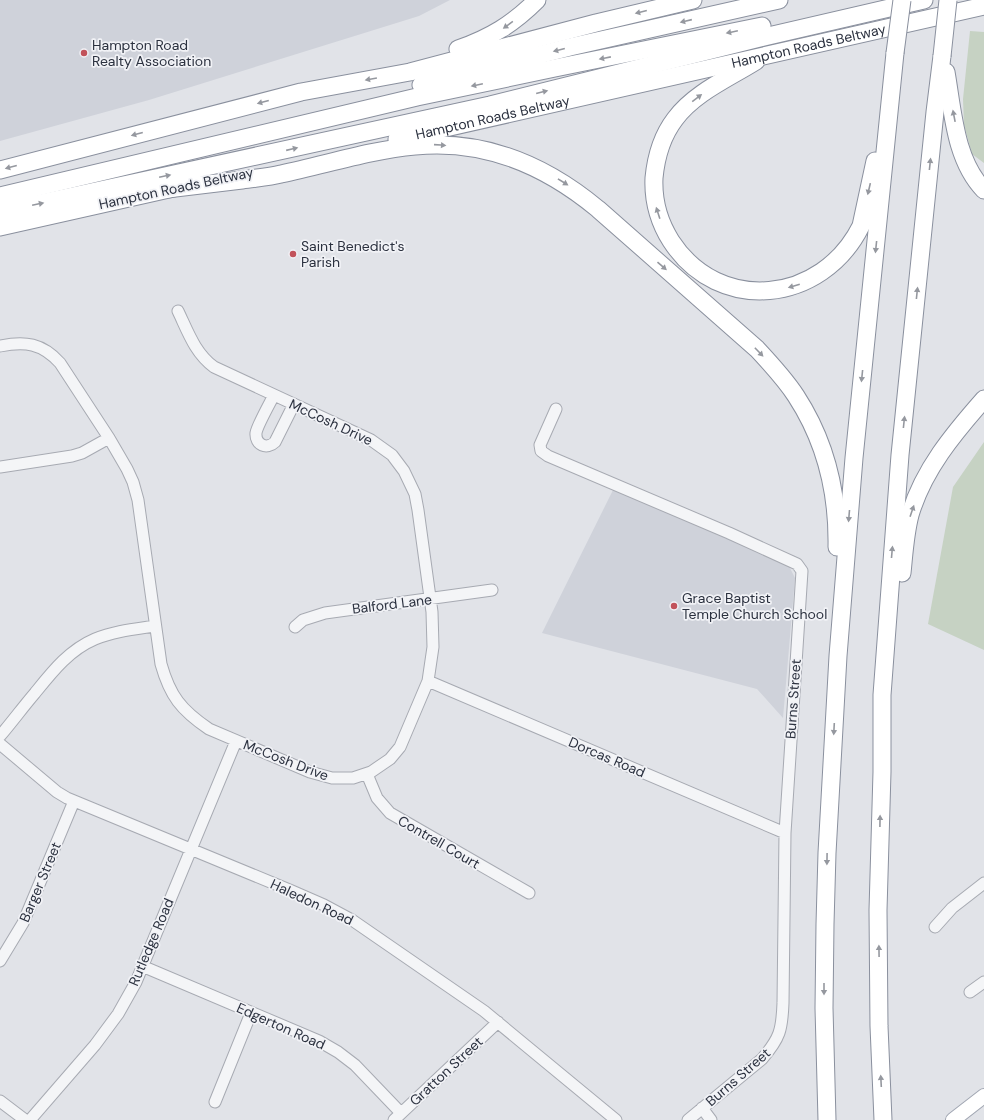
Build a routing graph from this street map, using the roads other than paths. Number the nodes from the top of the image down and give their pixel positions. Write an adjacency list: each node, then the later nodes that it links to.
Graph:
1 (537, 0): 12 (highway, one-way to 12)
2 (693, 0): 12 (highway, one-way to 12)
3 (779, 0): 17 (highway, one-way to 17)
4 (879, 0): 18 (highway, one-way to 18)
5 (902, 0): 13 (highway, bridge)
6 (924, 0): 19 (highway, one-way to 6)
7 (984, 6): 8 (highway, Hampton Roads Beltway)
8 (948, 7): 9 (highway); 10 (highway, Hampton Roads Beltway); 11 (highway, bridge)
9 (984, 12)
10 (767, 54): 13 (highway, one-way to 10); 15 (highway, Hampton Roads Beltway)
11 (942, 56): 16 (highway, one-way to 11); 38 (highway, one-way to 11)
12 (427, 67): 14 (highway, one-way to 14)
13 (893, 83): 34 (highway, one-way to 34)
14 (0, 170)
15 (167, 189): 20 (highway, Hampton Roads Beltway); 34 (highway, one-way to 34)
16 (984, 190)
17 (0, 191)
18 (0, 196)
19 (0, 212)
20 (0, 227)
21 (178, 311): 23 (street, McCosh Drive)
22 (0, 346): 27 (street, McCosh Drive)
23 (274, 395): 25 (street, McCosh Drive); 25 (street)
24 (984, 400): 38 (highway, one-way to 24)
25 (294, 404): 30 (street, McCosh Drive)
26 (556, 409): 41 (street, Burns Street)
27 (109, 438): 28 (street); 31 (street, McCosh Drive)
28 (0, 467)
29 (492, 590): 30 (street, Balford Lane)
30 (430, 599): 32 (street, Balford Lane); 33 (street, McCosh Drive)
31 (155, 626): 35 (street); 36 (street, McCosh Drive)
32 (295, 627)
33 (428, 681): 39 (street, McCosh Drive); 41 (street, Dorcas Road)
34 (836, 698): 62 (highway, one-way to 62)
35 (0, 736)
36 (236, 741): 39 (street, McCosh Drive); 42 (street, Rutledge Road)
37 (0, 744): 40 (street, Haledon Road)
38 (882, 772): 63 (highway, one-way to 38)
39 (367, 774): 44 (street, Contrell Court)
40 (74, 801): 42 (street, Haledon Road); 46 (street, Barger Street)
41 (786, 833): 55 (street, Burns Street)
42 (190, 849): 47 (street, Rutledge Road); 51 (street, Haledon Road)
43 (984, 883): 45 (street)
44 (529, 892)
45 (935, 927)
46 (0, 961)
47 (142, 966): 50 (street, Edgerton Road); 58 (street, Rutledge Road)
48 (984, 982): 49 (street)
49 (970, 992)
50 (251, 1012): 54 (street); 56 (street, Edgerton Road)
51 (498, 1022): 56 (street, Gratton Street); 59 (street, Haledon Road)
52 (984, 1096): 64 (main road)
53 (0, 1101): 57 (street)
54 (215, 1102)
55 (702, 1108): 60 (street, Burns Street); 61 (street)
56 (398, 1116)
57 (24, 1120)
58 (30, 1120)
59 (616, 1120)
60 (688, 1120)
61 (711, 1120)
62 (827, 1120)
63 (883, 1120)
64 (952, 1120)

